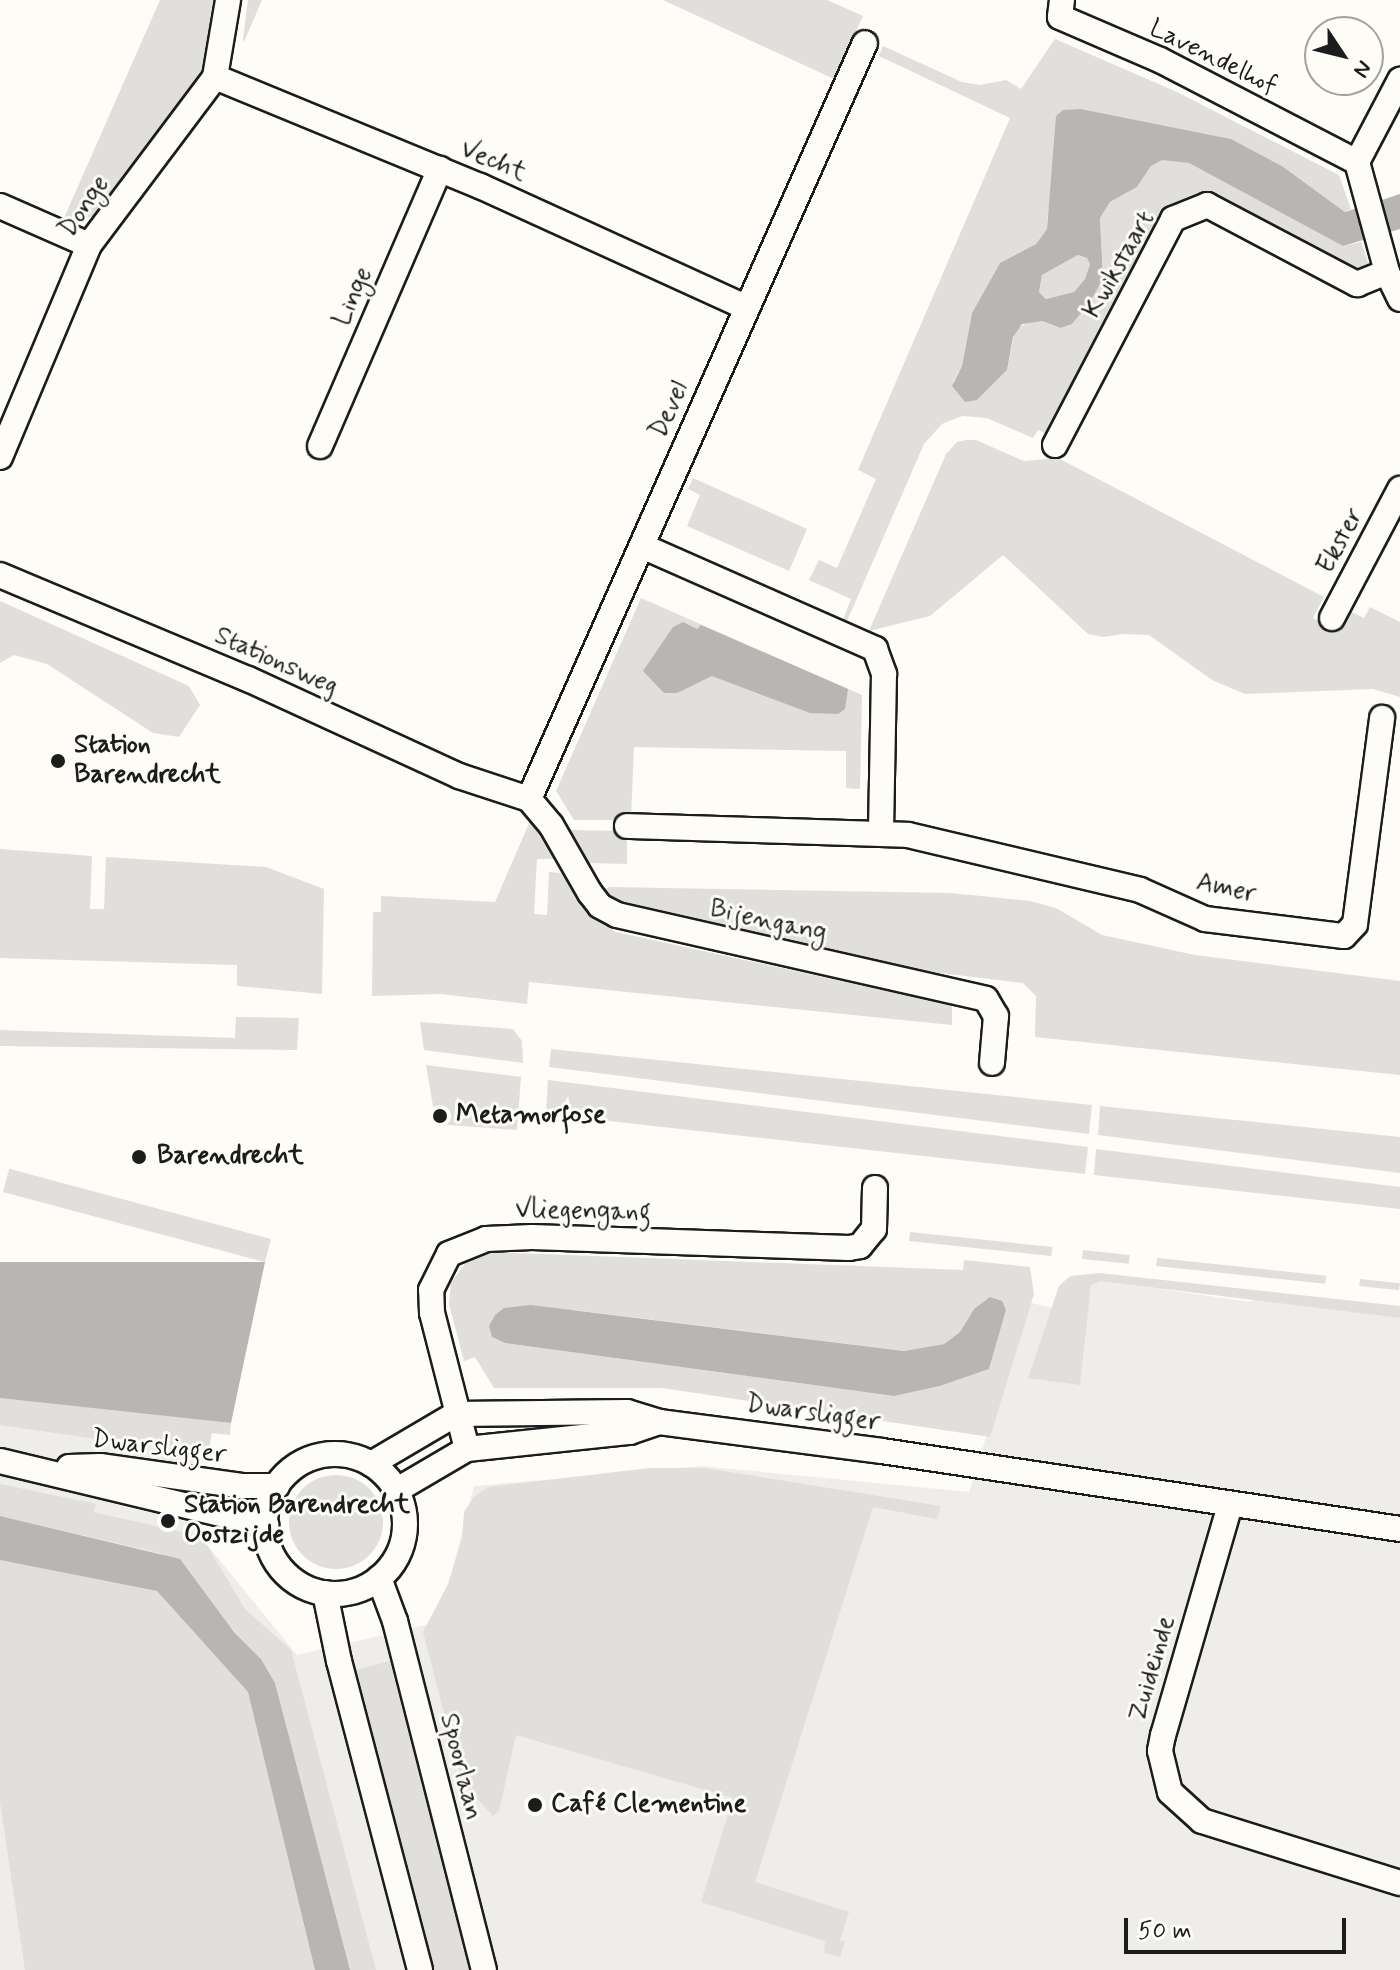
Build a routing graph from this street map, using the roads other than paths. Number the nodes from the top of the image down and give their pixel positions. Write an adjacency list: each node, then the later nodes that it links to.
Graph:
1 (228, 0): 4 (street, Donge)
2 (1062, 0): 6 (street, Lavendelhof)
3 (865, 43): 12 (street, Devel)
4 (215, 77): 7 (street, Vecht); 9 (street, Donge)
5 (1400, 80): 6 (street)
6 (1357, 162): 10 (street)
7 (440, 169): 12 (street, Vecht); 14 (street, Linge)
8 (0, 206): 9 (street)
9 (89, 245): 15 (street, Donge)
10 (1387, 272): 11 (street); 13 (street, Kwikstaart)
11 (1400, 299)
12 (746, 307): 17 (street, Devel)
13 (1055, 445)
14 (320, 446)
15 (0, 457)
16 (1400, 489): 19 (street, Ekster)
17 (642, 546): 21 (street, Devel); 23 (street)
18 (0, 575): 21 (street, Stationsweg)
19 (1332, 618)
20 (1382, 718): 23 (street, Amer)
21 (529, 799): 24 (street, Bijengang)
22 (627, 826): 23 (street, Amer)
23 (881, 834)
24 (992, 1063)
25 (875, 1188): 26 (street, Vliegengang)
26 (456, 1414): 27 (street, Dwarsligger); 28 (street, Vliegengang); 30 (street, Dwarsligger)
27 (659, 1422): 28 (street, Dwarsligger); 34 (street, Dwarsligger)
28 (467, 1449): 33 (street, Dwarsligger)
29 (0, 1461): 31 (street, Dwarsligger)
30 (371, 1464): 32 (street); 33 (street)
31 (35, 1467): 32 (street, Dwarsligger); 35 (street, Dwarsligger)
32 (277, 1486): 35 (street)
33 (397, 1490): 37 (street)
34 (1230, 1505): 36 (street); 39 (street, Zuideinde)
35 (266, 1525): 38 (street)
36 (1400, 1529)
37 (379, 1578): 38 (street); 41 (street, Spoorlaan)
38 (325, 1593): 40 (street)
39 (1400, 1883)
40 (420, 1970)
41 (484, 1970)

